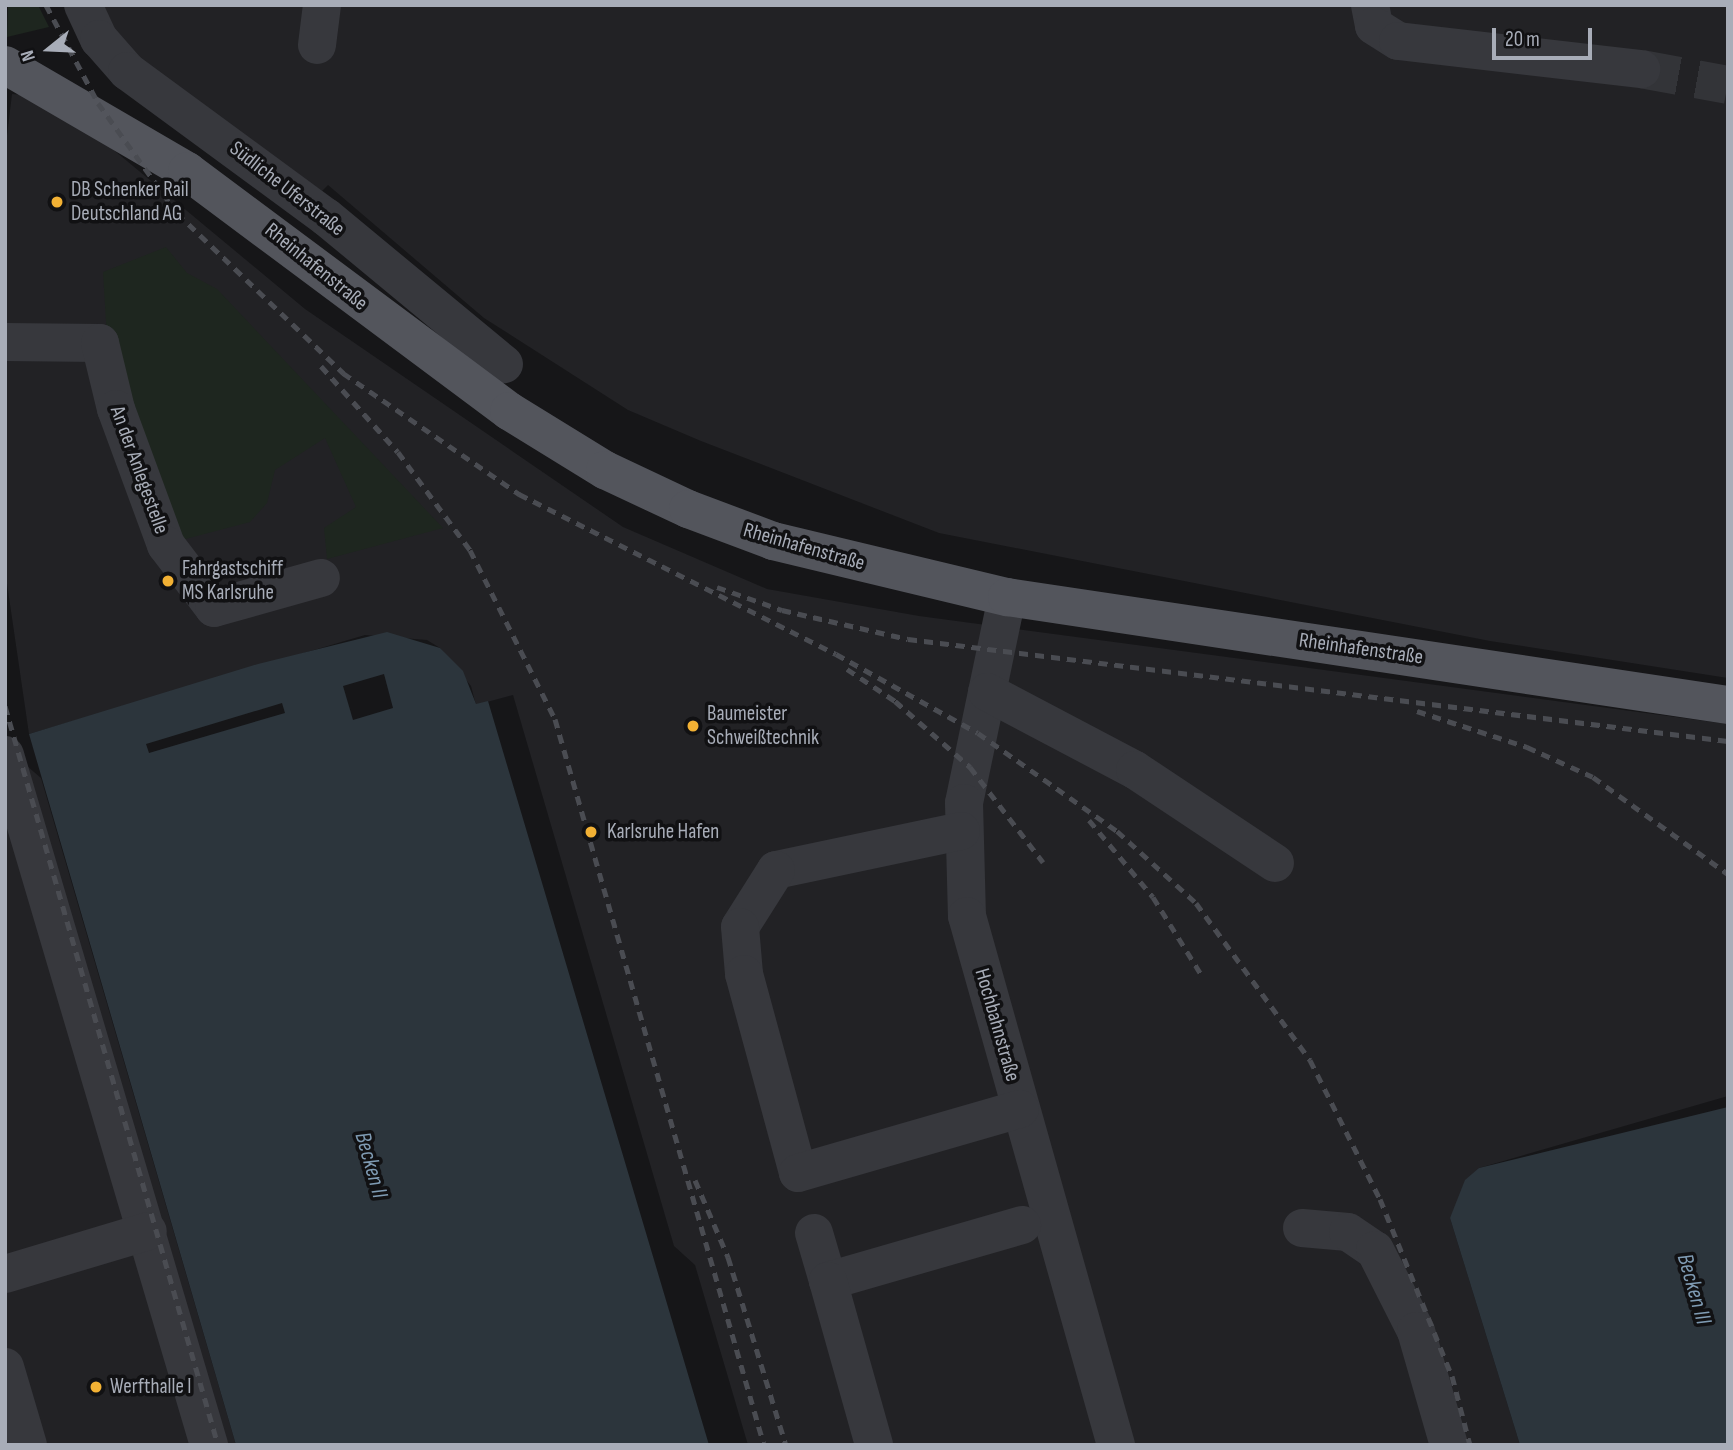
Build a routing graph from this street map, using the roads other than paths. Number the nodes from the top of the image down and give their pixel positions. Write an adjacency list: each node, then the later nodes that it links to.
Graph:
1 (83, 5): 8 (street, Südliche Uferstraße)
2 (323, 5): 4 (street)
3 (1370, 5): 6 (street)
4 (317, 45)
5 (5, 65): 10 (main road, Rheinhafenstraße)
6 (1641, 69)
7 (5, 342): 9 (street, An der Anlegestelle)
8 (504, 364)
9 (321, 578)
10 (1007, 597): 11 (street, Hochbahnstraße); 12 (main road, Rheinhafenstraße)
11 (988, 692): 14 (street, Hochbahnstraße); 15 (street)
12 (1728, 705)
13 (5, 755): 19 (street)
14 (961, 831): 16 (street, Hochbahnstraße); 16 (street)
15 (1275, 863)
16 (1020, 1109): 27 (street, Hochbahnstraße)
17 (1022, 1225): 22 (street)
18 (1302, 1228): 28 (street)
19 (148, 1231): 21 (street); 25 (street)
20 (814, 1233): 22 (street)
21 (5, 1274)
22 (828, 1281): 26 (street)
23 (5, 1367): 24 (street)
24 (28, 1445)
25 (209, 1445)
26 (874, 1445)
27 (1116, 1445)
28 (1449, 1445)

